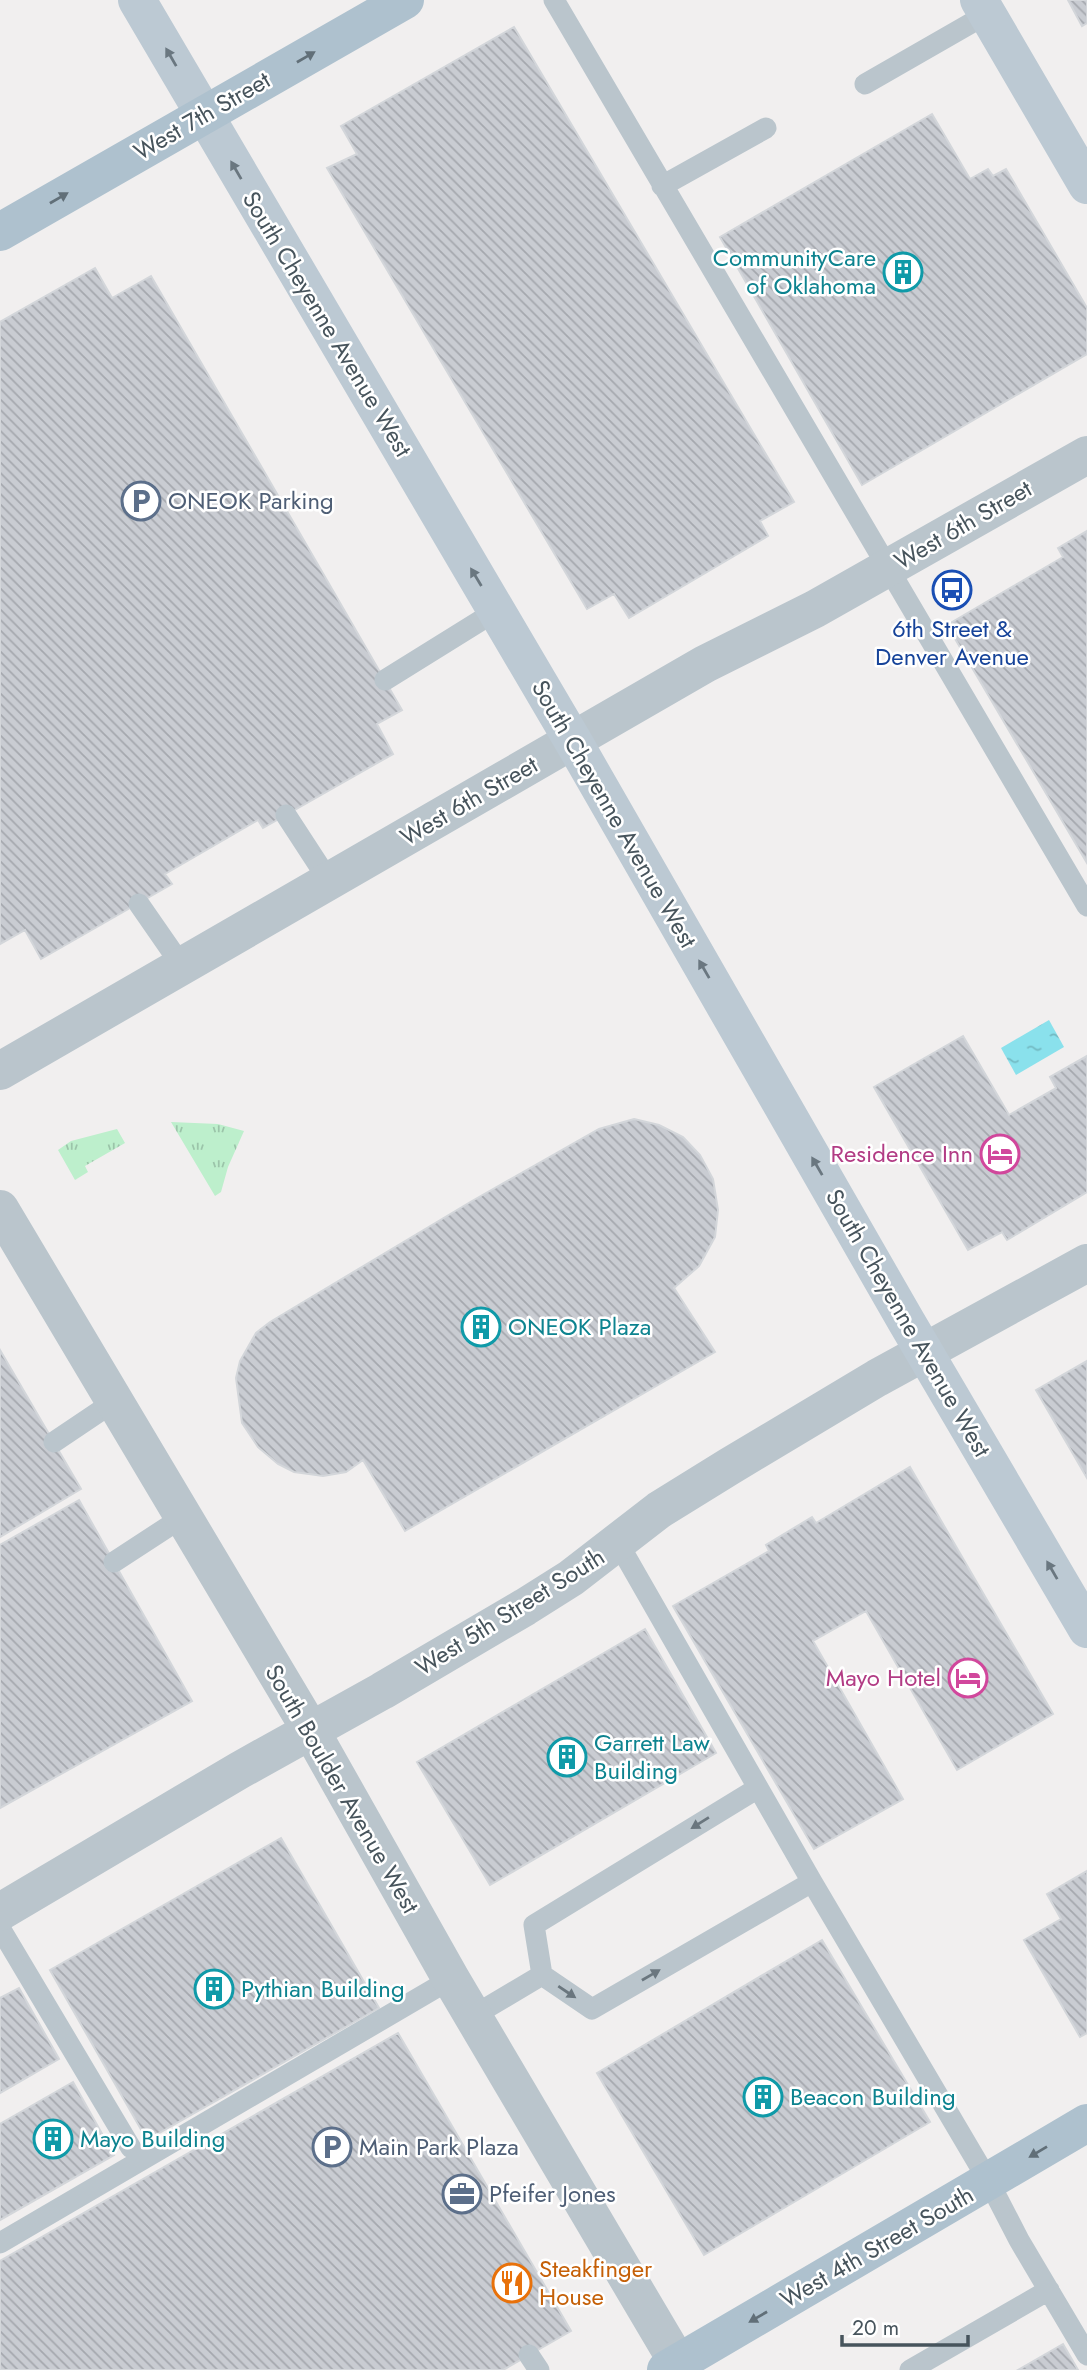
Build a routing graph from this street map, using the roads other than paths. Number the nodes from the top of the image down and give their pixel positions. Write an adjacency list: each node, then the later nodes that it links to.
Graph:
1 (137, 0): 6 (main road, South Cheyenne Avenue West, one-way to 1)
2 (405, 0): 6 (main road, West 7th Street, one-way to 2)
3 (554, 0): 9 (lane)
4 (983, 7): 5 (lane); 8 (main road)
5 (865, 84)
6 (204, 115): 10 (main road, West 7th Street, one-way to 6); 13 (main road, South Cheyenne Avenue West, one-way to 6)
7 (766, 128): 9 (lane)
8 (1087, 185)
9 (662, 186): 12 (lane)
10 (0, 232)
11 (1087, 455): 12 (street, West 6th Street)
12 (887, 568): 15 (street, West 6th Street); 19 (lane)
13 (496, 611): 14 (lane); 15 (main road, South Cheyenne Avenue West)
14 (385, 680)
15 (573, 741): 17 (street, West 6th Street); 24 (main road, South Cheyenne Avenue West, one-way to 15)
16 (286, 815): 17 (lane)
17 (329, 881): 20 (street, West 6th Street)
18 (139, 904): 20 (lane)
19 (1087, 906)
20 (182, 966): 21 (street, West 6th Street)
21 (0, 1071)
22 (0, 1209): 25 (street, South Boulder Avenue West)
23 (1087, 1263): 24 (street, West 5th Street South)
24 (924, 1353): 28 (street, West 5th Street South); 30 (main road, South Cheyenne Avenue West, one-way to 24)
25 (115, 1401): 26 (lane); 27 (street, South Boulder Avenue West)
26 (54, 1443)
27 (183, 1517): 29 (lane); 31 (street, South Boulder Avenue West)
28 (618, 1542): 31 (street, West 5th Street South); 32 (lane)
29 (114, 1562)
30 (1087, 1629)
31 (311, 1731): 34 (street, West 5th Street South); 37 (street, South Boulder Avenue West)
32 (758, 1788): 33 (lane); 36 (lane, one-way to 36)
33 (812, 1882): 36 (lane, one-way to 33); 41 (lane)
34 (0, 1912)
35 (0, 1928): 40 (lane)
36 (541, 1975): 38 (lane)
37 (451, 1979): 38 (street, South Boulder Avenue West); 42 (lane)
38 (473, 2016): 45 (street, South Boulder Avenue West)
39 (1086, 2126): 41 (main road, West 4th Street South, one-way to 41)
40 (131, 2148)
41 (989, 2182): 43 (lane); 45 (main road, West 4th Street South, one-way to 45)
42 (0, 2243)
43 (1049, 2290): 44 (lane); 46 (lane)
44 (1087, 2355)
45 (675, 2368)
46 (910, 2370)

